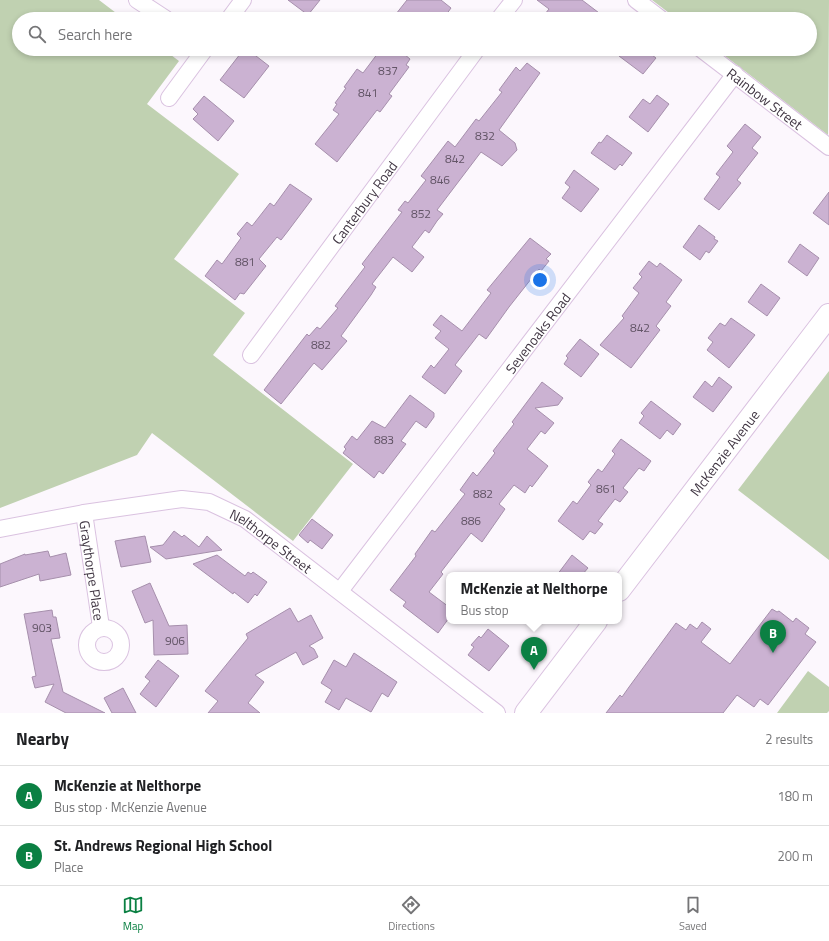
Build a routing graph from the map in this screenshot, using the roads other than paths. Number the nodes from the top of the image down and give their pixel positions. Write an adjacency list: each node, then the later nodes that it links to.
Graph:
1 (137, 0): 5 (street)
2 (243, 0): 6 (street)
3 (514, 0): 7 (street)
4 (636, 0): 8 (street)
5 (155, 12)
6 (234, 12)
7 (505, 12)
8 (652, 12)
9 (200, 56): 13 (street)
10 (472, 56): 16 (street, Canterbury Road)
11 (711, 56): 12 (street, Rainbow Street)
12 (735, 74): 14 (street, Rainbow Street); 20 (street, Sevenoaks Road)
13 (169, 98)
14 (829, 147)
15 (829, 315): 19 (main road, McKenzie Avenue)
16 (251, 355)
17 (84, 513): 18 (street, Nelthorpe Street); 20 (street, Nelthorpe Street); 22 (street, Graythorpe Place)
18 (0, 529)
19 (622, 586)
20 (340, 591): 23 (street, Nelthorpe Street)
21 (594, 624): 24 (main road)
22 (101, 627)
23 (497, 713)
24 (526, 713)

